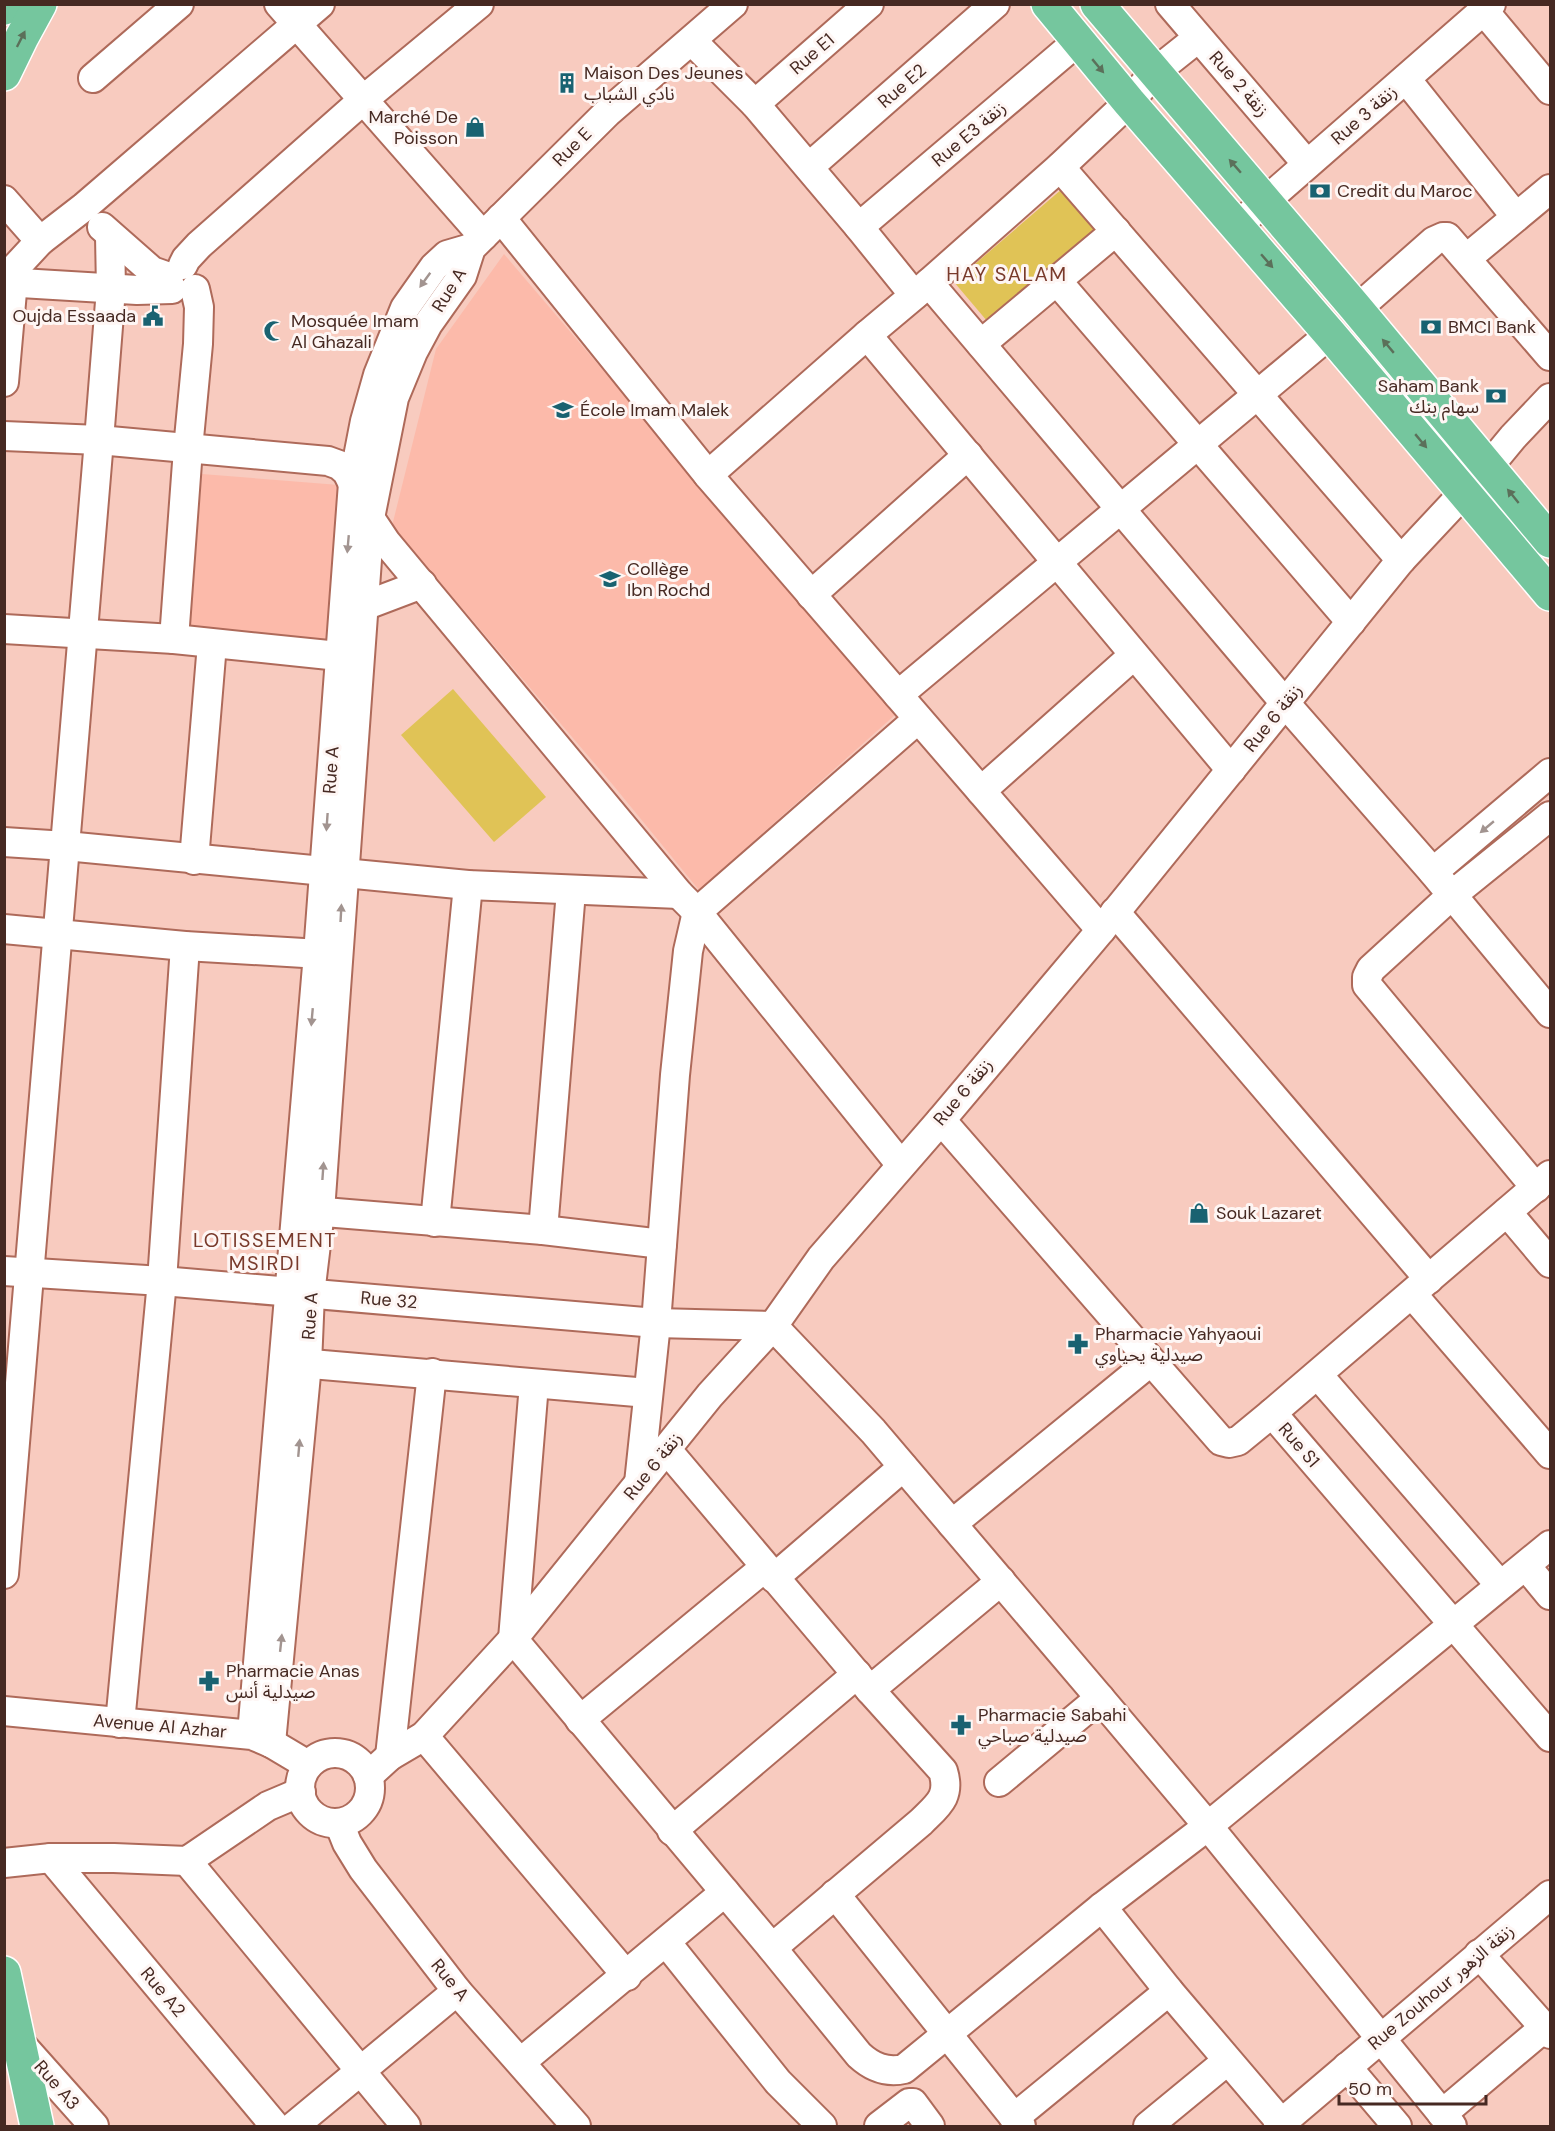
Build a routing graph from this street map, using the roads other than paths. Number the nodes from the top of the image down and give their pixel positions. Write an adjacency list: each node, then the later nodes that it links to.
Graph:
1 (40, 4): 17 (main road, one-way to 1)
2 (179, 4): 18 (street)
3 (320, 4): 12 (street)
4 (479, 4): 21 (street)
5 (869, 4): 23 (street, Rue E1)
6 (995, 4): 25 (street, Rue E2)
7 (1048, 4): 15 (main road)
8 (1098, 4): 16 (main road)
9 (1170, 4): 13 (street, Rue 2 زنقة)
10 (1488, 8): 19 (street, Rue 3 زنقة); 20 (street)
11 (718, 9): 14 (street, Rue E)
12 (288, 14): 21 (street); 30 (street)
13 (1198, 38): 16 (street); 24 (street, Rue 2 زنقة)
14 (692, 41): 23 (street); 35 (street, Rue E)
15 (1078, 41): 22 (main road, one-way to 22); 33 (street, Rue E3 زنقة)
16 (1154, 73): 22 (street); 29 (main road, one-way to 16)
17 (4, 74)
18 (93, 78)
19 (1406, 79): 24 (street, Rue 3 زنقة); 31 (street)
20 (1551, 90)
21 (363, 100): 35 (street); 39 (street)
22 (1129, 102): 26 (street); 32 (main road)
23 (755, 104): 25 (street)
24 (1307, 164): 29 (street, Rue 3 زنقة)
25 (809, 167): 33 (street)
26 (1060, 167): 34 (street); 43 (street)
27 (1551, 189): 31 (street)
28 (4, 200): 37 (street)
29 (1265, 201): 32 (street, Rue 3 زنقة); 44 (main road)
30 (84, 207): 36 (street); 37 (street)
31 (1516, 217): 38 (street)
32 (1237, 226): 45 (main road, one-way to 45)
33 (859, 227): 43 (street)
34 (1116, 231): 40 (street); 50 (street)
35 (485, 234): 58 (street); 59 (street, Rue A, one-way to 59); 62 (street, Rue A)
36 (110, 236): 39 (street); 42 (street)
37 (40, 241): 41 (street)
38 (1467, 258): 44 (street); 48 (street)
39 (180, 280): 42 (street); 55 (street)
40 (1057, 281): 47 (street); 54 (street)
41 (8, 282): 42 (street); 49 (street)
42 (111, 289): 53 (street)
43 (921, 289): 46 (street); 47 (street)
44 (1357, 309): 57 (main road, one-way to 44)
45 (1330, 334): 50 (street); 60 (main road, one-way to 60)
46 (867, 335): 56 (street); 58 (street)
47 (981, 344): 61 (street)
48 (1551, 356)
49 (4, 382)
50 (1257, 394): 54 (street); 64 (street)
51 (1551, 399): 57 (street, Rue 6 زنقة)
52 (4, 435): 53 (street)
53 (99, 440): 55 (street); 72 (street)
54 (1199, 443): 61 (street); 70 (street)
55 (188, 448): 59 (street); 73 (street)
56 (968, 455): 65 (street); 68 (street)
57 (1489, 466): 60 (street, Rue 6 زنقة); 63 (main road, one-way to 57)
58 (708, 476): 68 (street)
59 (353, 483): 62 (street); 76 (street, Rue A, one-way to 76)
60 (1465, 492): 64 (street, Rue 6 زنقة); 67 (main road)
61 (1121, 509): 65 (street); 78 (street)
62 (370, 518): 66 (street); 69 (street, Rue A)
63 (1551, 541)
64 (1401, 560): 70 (street, Rue 6 زنقة)
65 (1057, 562): 75 (street); 77 (street)
66 (422, 584): 69 (street); 92 (street)
67 (1551, 594)
68 (811, 595): 77 (street)
69 (364, 606): 76 (street, Rue A)
70 (1352, 622): 78 (street, Rue 6 زنقة)
71 (4, 629): 72 (street)
72 (82, 635): 73 (street); 85 (street)
73 (174, 639): 74 (street)
74 (212, 644): 76 (street); 86 (street)
75 (1134, 654): 80 (street); 82 (street)
76 (350, 657): 87 (street, Rue A)
77 (898, 695): 79 (street)
78 (1285, 703): 80 (street, Rue 6 زنقة); 88 (street)
79 (918, 719): 82 (street); 92 (street)
80 (1231, 770): 93 (street, Rue 6 زنقة)
81 (1541, 782): 83 (street); 88 (street, one-way to 88)
82 (981, 791): 93 (street)
83 (1551, 814): 91 (street)
84 (4, 842): 85 (street)
85 (66, 846): 86 (street); 95 (street)
86 (194, 860): 87 (street)
87 (333, 871): 89 (street); 97 (street, Rue A)
88 (1433, 872): 91 (street)
89 (468, 885): 90 (street); 104 (street)
90 (571, 891): 92 (street); 105 (street)
91 (1452, 895): 98 (street); 101 (street)
92 (688, 903): 100 (street); 106 (street)
93 (1108, 921): 99 (street, Rue 6 زنقة); 110 (street)
94 (4, 929): 95 (street)
95 (58, 933): 96 (street); 108 (street)
96 (185, 946): 97 (street); 109 (street)
97 (329, 954): 102 (street, Rue A)
98 (1551, 1013)
99 (941, 1120): 100 (street, Rue 6 زنقة); 114 (street, Rue S1)
100 (901, 1165): 113 (street, Rue 6 زنقة)
101 (1543, 1182): 103 (street)
102 (308, 1210): 104 (street); 111 (street, Rue A)
103 (1507, 1212): 107 (street); 110 (street)
104 (435, 1222): 105 (street)
105 (543, 1230): 106 (street)
106 (662, 1244): 112 (street)
107 (1551, 1263)
108 (17, 1272): 109 (street, Rue 32); 129 (street)
109 (162, 1281): 111 (street, Rue 32); 139 (street)
110 (1420, 1286): 117 (street); 122 (street)
111 (300, 1293): 112 (street, Rue 32); 115 (street, Rue A)
112 (656, 1323): 113 (street, Rue 32); 119 (street)
113 (773, 1326): 121 (street, Rue 6 زنقة); 123 (street)
114 (1150, 1362): 120 (street, Rue S1); 125 (street)
115 (296, 1363): 116 (street); 142 (street, Rue A)
116 (432, 1373): 118 (street); 143 (street)
117 (1317, 1375): 120 (street); 131 (street)
118 (534, 1384): 119 (street); 134 (street)
119 (648, 1394): 124 (street)
120 (1272, 1413): 133 (street, Rue S1)
121 (666, 1450): 124 (street, Rue 6 زنقة); 128 (street)
122 (1551, 1454)
123 (903, 1467): 125 (street); 128 (street)
124 (639, 1483): 134 (street, Rue 6 زنقة)
125 (952, 1524): 130 (street)
126 (1551, 1545): 127 (street)
127 (1526, 1566): 131 (street); 132 (street)
128 (769, 1573): 135 (street); 138 (street)
129 (4, 1574)
130 (1001, 1581): 135 (street); 136 (street)
131 (1500, 1585): 133 (street)
132 (1551, 1595)
133 (1453, 1624): 141 (street, Rue S1); 149 (street)
134 (513, 1640): 138 (street); 140 (street, Rue 6 زنقة)
135 (863, 1682): 150 (street); 155 (street)
136 (1100, 1698): 146 (street); 149 (street)
137 (4, 1711): 139 (street, Avenue Al Azhar)
138 (580, 1720): 150 (street)
139 (120, 1723): 142 (street, Avenue Al Azhar)
140 (424, 1736): 143 (street, Rue 6 زنقة); 162 (street)
141 (1551, 1737)
142 (261, 1739): 144 (street, Avenue Al Azhar)
143 (390, 1756): 145 (street, Rue 6 زنقة)
144 (308, 1765): 145 (street); 147 (street)
145 (368, 1776): 148 (street)
146 (999, 1782)
147 (301, 1792): 148 (street); 152 (street)
148 (339, 1823): 163 (street, Rue A)
149 (1208, 1826): 157 (street); 167 (street)
150 (672, 1831): 154 (street)
151 (51, 1858): 152 (street); 153 (street); 178 (street, Rue A2)
152 (187, 1862): 172 (street)
153 (4, 1863)
154 (725, 1892): 158 (street); 159 (street)
155 (835, 1893): 159 (street); 166 (street)
156 (1549, 1899): 160 (street, Rue Zouhour زنقة الزهور)
157 (1102, 1907): 164 (street); 166 (street)
158 (666, 1942): 162 (street); 182 (street)
159 (772, 1948): 166 (street)
160 (1479, 1954): 165 (street); 167 (street, Rue Zouhour زنقة الزهور)
161 (4, 1973): 168 (main road)
162 (627, 1976): 170 (street)
163 (457, 1991): 170 (street, Rue A); 172 (street)
164 (1169, 1991): 169 (street); 174 (street)
165 (1548, 2031): 173 (street)
166 (947, 2033): 174 (street)
167 (1380, 2039): 171 (street, Rue Zouhour زنقة الزهور); 173 (street)
168 (20, 2043): 176 (main road); 177 (street, Rue A3)
169 (1227, 2061): 175 (street); 185 (street)
170 (521, 2062): 181 (street, Rue A)
171 (1347, 2067): 175 (street, Rue Zouhour زنقة الزهور); 186 (street)
172 (360, 2072): 179 (street); 180 (street)
173 (1447, 2120)
174 (1018, 2122)
175 (1281, 2126)
176 (37, 2127)
177 (94, 2127)
178 (275, 2127)
179 (294, 2127)
180 (406, 2127)
181 (576, 2127)
182 (822, 2127)
183 (879, 2127): 184 (street)
184 (930, 2127)
185 (1148, 2127)
186 (1397, 2127)

